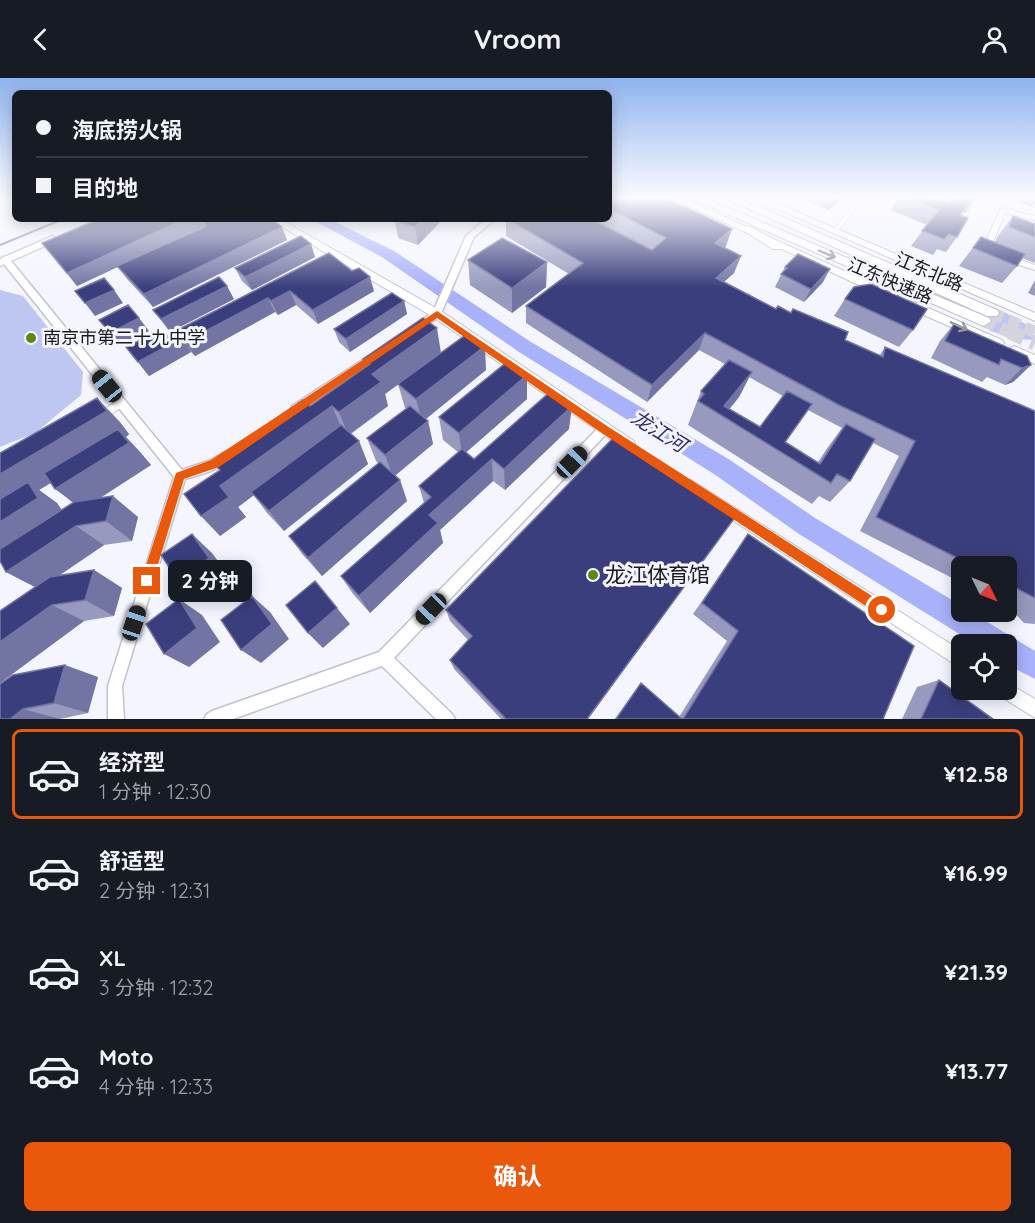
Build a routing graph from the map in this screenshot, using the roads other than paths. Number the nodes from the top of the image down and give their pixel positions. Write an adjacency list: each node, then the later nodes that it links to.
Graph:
1 (288, 228): 17 (main road)
2 (480, 228): 17 (street)
3 (739, 228): 12 (main road, 江东北路)
4 (746, 228): 12 (highway)
5 (769, 228): 6 (highway, 江东快速路, one-way to 6)
6 (795, 228)
7 (827, 228): 10 (main road, 江东北路)
8 (838, 228): 10 (lane)
9 (994, 228): 14 (street)
10 (835, 231): 18 (main road, 江东北路)
11 (58, 237): 13 (street)
12 (777, 246): 15 (main road, 江东北路)
13 (3, 262): 22 (street)
14 (1035, 268)
15 (895, 298)
16 (906, 303): 21 (main road, 江东北路, one-way to 21)
17 (437, 314): 19 (street); 25 (main road)
18 (1035, 317)
19 (408, 334)
20 (389, 347): 23 (street)
21 (1035, 360)
22 (121, 404): 24 (street); 28 (street)
23 (282, 418)
24 (91, 422)
25 (604, 429): 27 (main road); 31 (street)
26 (234, 451): 28 (street)
27 (643, 455)
28 (180, 476): 34 (street)
29 (683, 480): 30 (main road)
30 (951, 654)
31 (384, 658): 35 (street); 36 (street)
32 (1017, 697): 33 (main road)
33 (1035, 709)
34 (116, 719)
35 (212, 719)
36 (447, 719)

